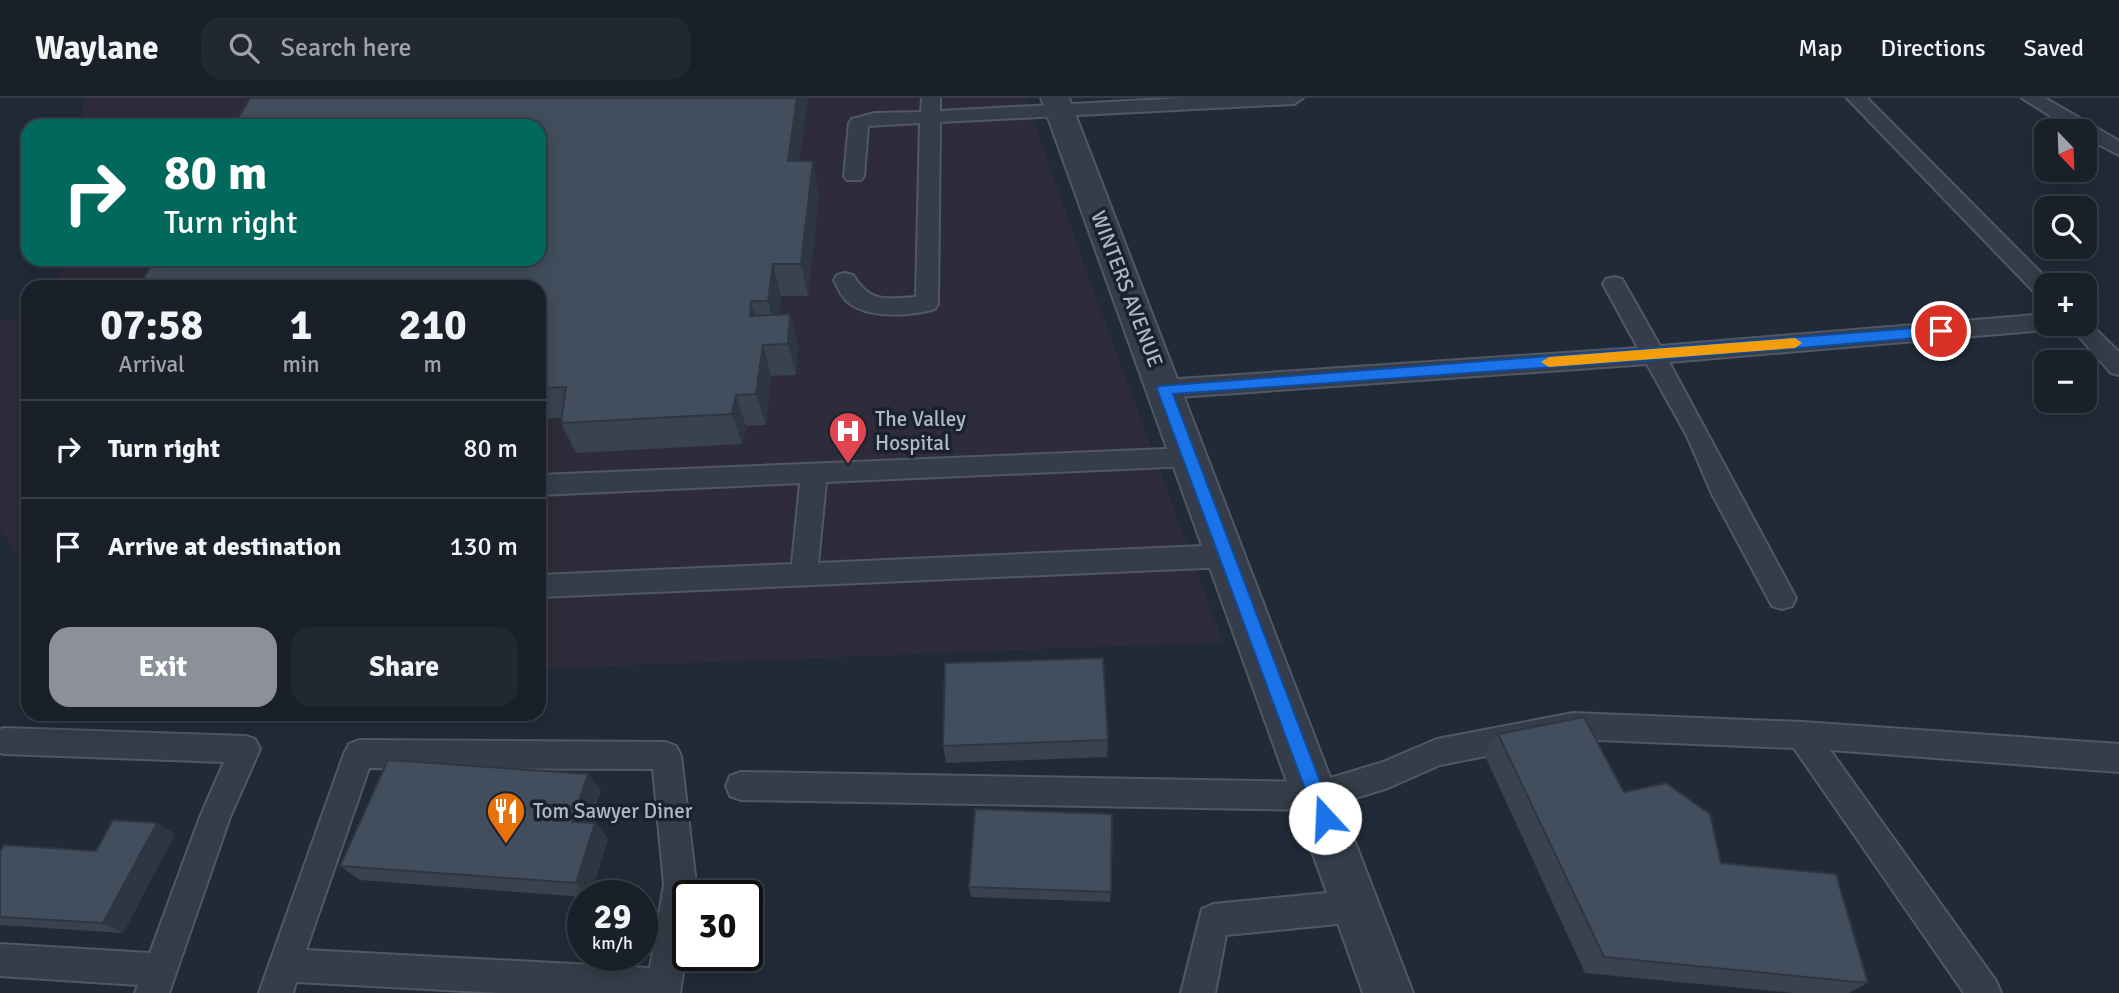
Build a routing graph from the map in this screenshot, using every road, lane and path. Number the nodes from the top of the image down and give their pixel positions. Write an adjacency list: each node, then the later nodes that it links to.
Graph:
1 (1294, 98): 4 (lane)
2 (1856, 98): 8 (lane)
3 (2031, 98): 6 (lane)
4 (1057, 104): 5 (lane); 15 (street, WINTERS AVENUE)
5 (930, 107): 7 (lane); 9 (lane)
6 (2119, 149)
7 (854, 176)
8 (2034, 279)
9 (845, 280)
10 (1614, 284): 13 (lane)
11 (2034, 323): 13 (lane)
12 (2090, 336): 14 (lane)
13 (1654, 355): 15 (lane); 22 (lane)
14 (2119, 367)
15 (1164, 389): 16 (street, WINTERS AVENUE)
16 (1190, 457): 17 (lane); 19 (street, WINTERS AVENUE)
17 (814, 473): 18 (lane); 20 (lane)
18 (546, 485)
19 (1227, 556): 20 (lane); 27 (street, WINTERS AVENUE)
20 (804, 575): 21 (lane)
21 (546, 586)
22 (1782, 598)
23 (1802, 735): 25 (lane); 27 (lane); 35 (lane)
24 (4, 741): 31 (lane)
25 (2119, 758)
26 (741, 786): 27 (lane)
27 (1317, 796): 28 (street, WINTERS AVENUE)
28 (1357, 906): 33 (lane); 34 (street, WINTERS AVENUE)
29 (0, 960): 31 (lane)
30 (280, 979): 32 (lane); 32 (lane)
31 (157, 982)
32 (665, 989)
33 (1198, 993)
34 (1388, 993)
35 (1984, 993)

